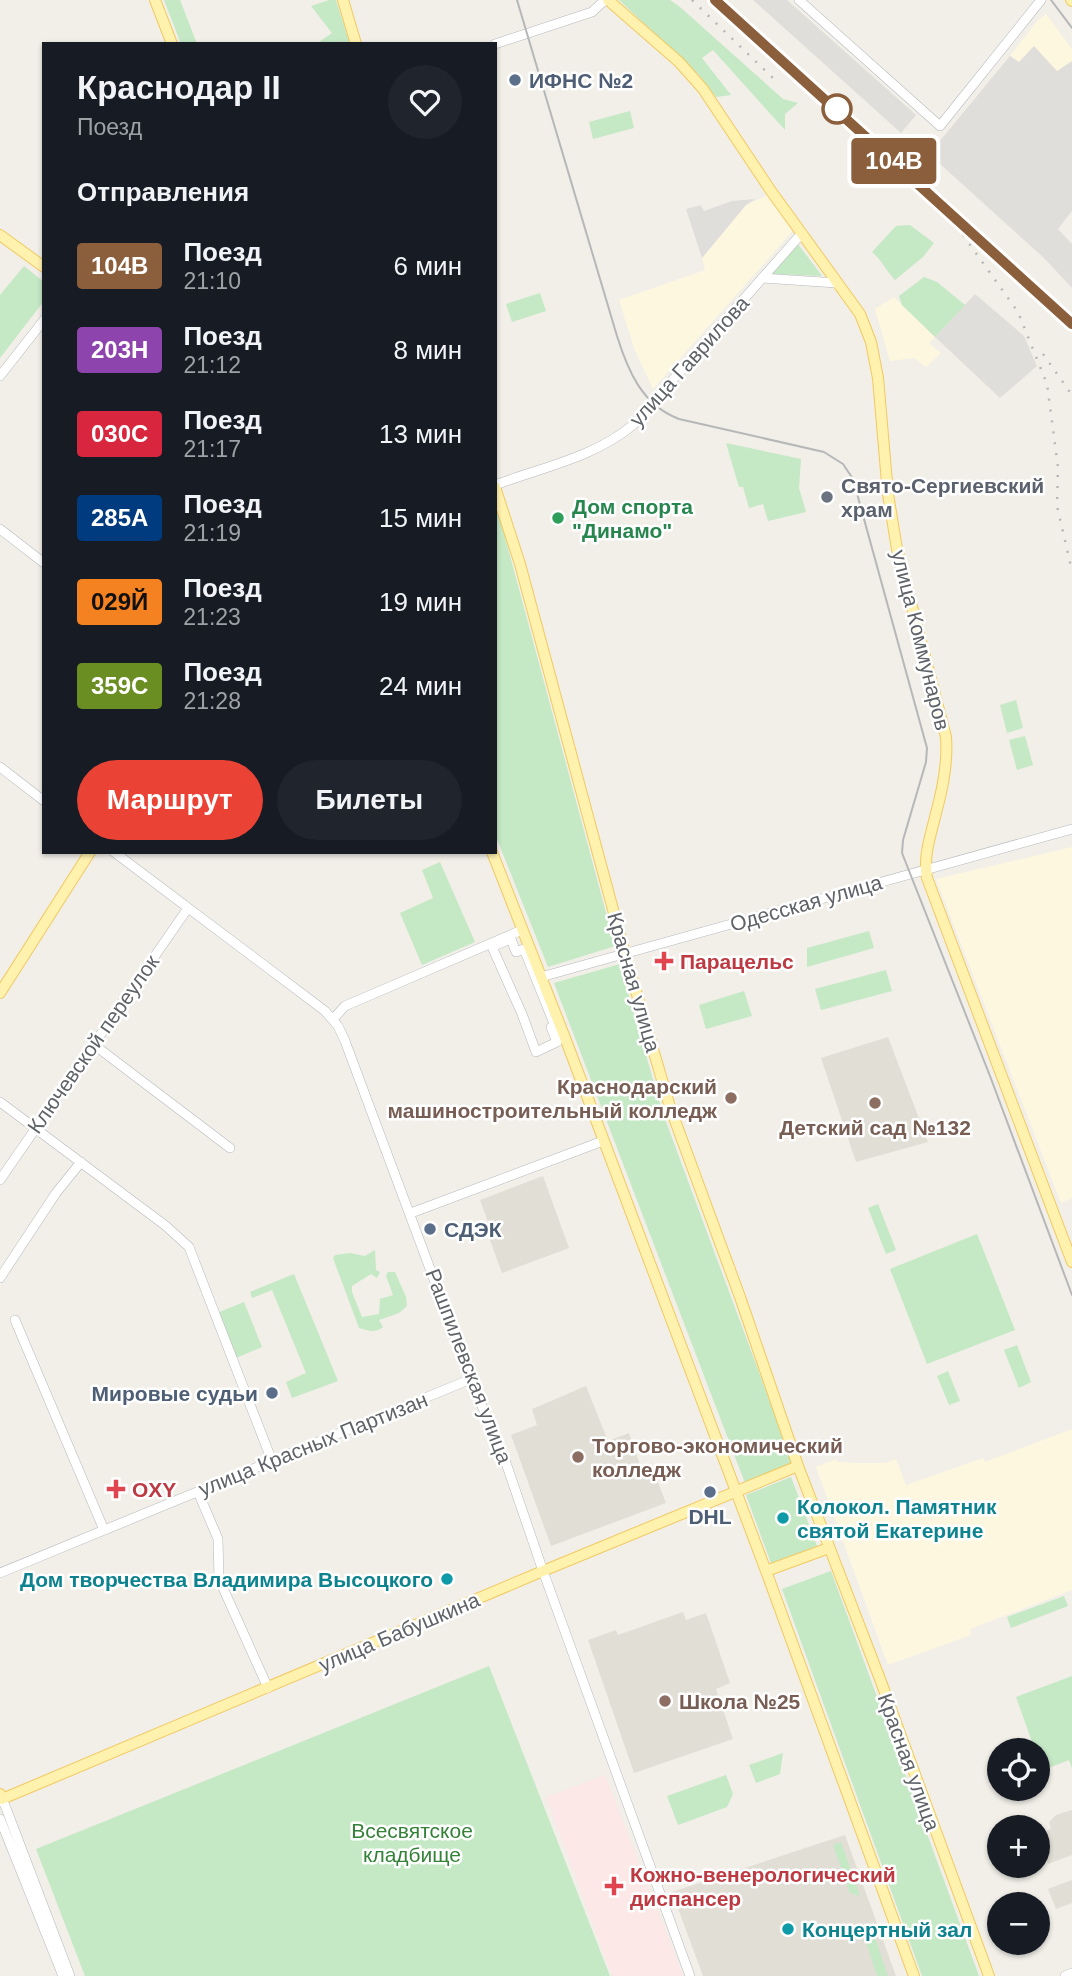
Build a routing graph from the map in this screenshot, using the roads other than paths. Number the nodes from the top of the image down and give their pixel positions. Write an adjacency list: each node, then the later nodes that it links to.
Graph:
1 (155, 0): 6 (main road)
2 (343, 0): 7 (main road)
3 (606, 0): 8 (street); 9 (main road, улица Коммунаров)
4 (799, 0): 5 (street)
5 (1041, 0)
6 (171, 42)
7 (355, 42)
8 (497, 43)
9 (802, 233): 12 (street, улица Гаврилова); 13 (main road, улица Коммунаров)
10 (0, 235): 11 (main road)
11 (42, 266)
12 (762, 278): 13 (street, улица Гаврилова); 16 (street, улица Гаврилова)
13 (837, 283): 26 (main road, улица Коммунаров)
14 (42, 323): 15 (street)
15 (0, 376)
16 (497, 485)
17 (497, 492): 30 (main road, Красная улица)
18 (0, 529): 19 (street)
19 (42, 561)
20 (0, 767): 21 (street)
21 (42, 799)
22 (1072, 829): 26 (street, Одесская улица)
23 (89, 854): 32 (main road)
24 (117, 854): 27 (street, Рашпилевская улица)
25 (493, 854): 28 (main road)
26 (925, 870): 30 (street, Одесская улица); 42 (main road, улица Коммунаров)
27 (188, 908): 33 (street, Рашпилевская улица); 34 (street, Ключевской переулок)
28 (522, 930): 31 (main road); 33 (street)
29 (493, 949): 29 (street)
30 (625, 954): 31 (street, Одесская улица); 47 (main road, Красная улица)
31 (541, 976): 37 (main road)
32 (0, 993)
33 (333, 1019): 41 (street, Рашпилевская улица)
34 (93, 1044): 36 (street, Ключевской переулок); 38 (street)
35 (0, 1102): 36 (street)
36 (34, 1129): 39 (street); 40 (street, Ключевской переулок)
37 (603, 1141): 41 (street); 49 (main road)
38 (230, 1148)
39 (81, 1162): 43 (street); 46 (street)
40 (0, 1180)
41 (411, 1213): 45 (street, Рашпилевская улица)
42 (1072, 1262)
43 (0, 1278)
44 (15, 1320): 50 (street)
45 (471, 1379): 46 (street, улица Красных Партизан); 52 (street, Рашпилевская улица)
46 (272, 1461): 48 (street, улица Красных Партизан)
47 (798, 1466): 49 (main road, улица Бабушкина); 51 (main road, Красная улица)
48 (198, 1492): 50 (street, улица Красных Партизан); 55 (street)
49 (736, 1493): 52 (main road, улица Бабушкина); 53 (main road)
50 (104, 1531): 54 (street, улица Красных Партизан)
51 (829, 1548): 53 (main road); 63 (main road, Красная улица)
52 (542, 1571): 55 (main road, улица Бабушкина); 61 (street, Рашпилевская улица)
53 (766, 1572): 62 (main road)
54 (0, 1573)
55 (268, 1688): 56 (main road, улица Бабушкина)
56 (1, 1797): 60 (street)
57 (0, 1819): 59 (street)
58 (1072, 1973): 64 (street)
59 (63, 1976)
60 (70, 1976)
61 (690, 1976)
62 (914, 1976)
63 (989, 1976)
64 (1065, 1976)

